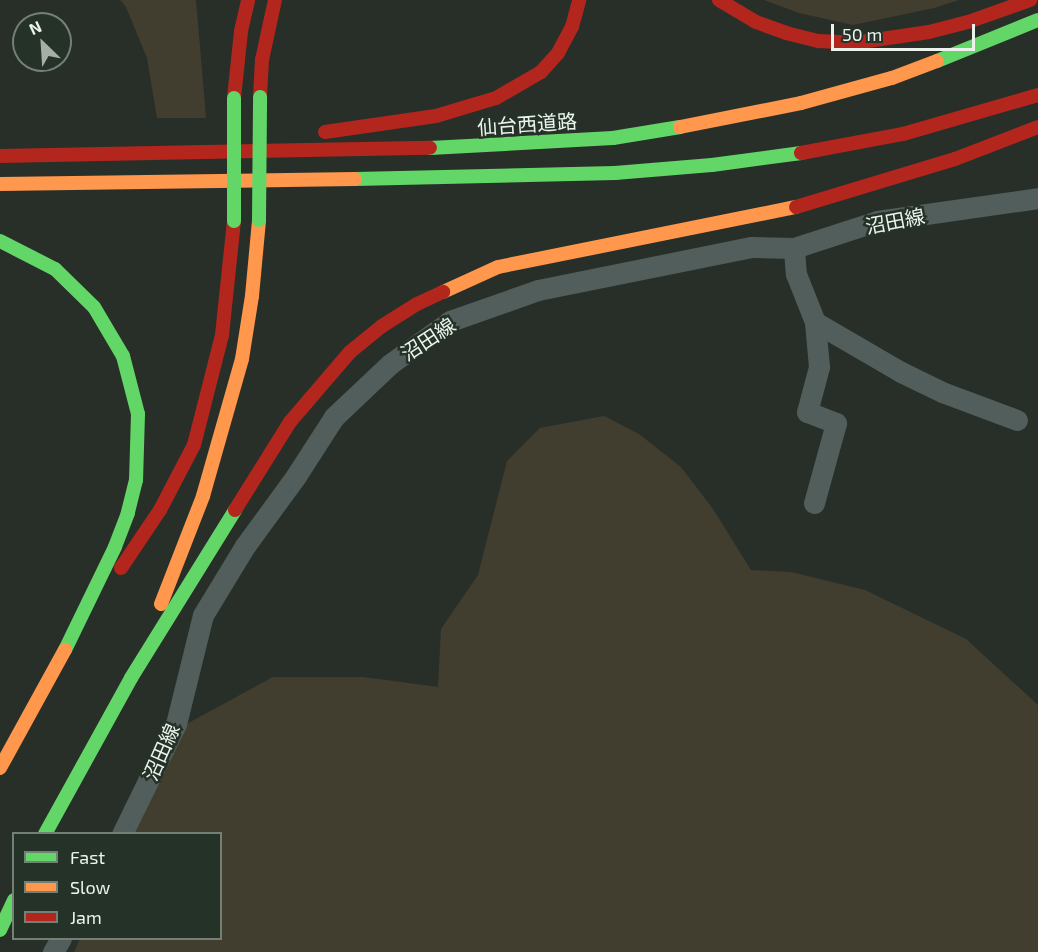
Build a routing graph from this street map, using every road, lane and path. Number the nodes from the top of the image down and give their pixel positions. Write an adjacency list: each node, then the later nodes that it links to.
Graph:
1 (248, 0): 22 (highway, bridge)
2 (275, 0): 23 (highway, bridge)
3 (579, 0): 9 (highway)
4 (719, 0): 5 (highway)
5 (1030, 0)
6 (1038, 20): 14 (highway, 仙台西道路)
7 (1038, 95): 15 (highway)
8 (1038, 127): 23 (highway)
9 (315, 132)
10 (273, 135): 11 (highway)
11 (225, 137)
12 (202, 138): 13 (highway)
13 (0, 150)
14 (0, 156)
15 (0, 184)
16 (1038, 198): 18 (street, 沼田線)
17 (0, 241): 22 (highway)
18 (794, 248): 19 (street); 26 (street, 沼田線)
19 (815, 322): 20 (street); 21 (street)
20 (1017, 420)
21 (814, 503)
22 (70, 641): 24 (highway)
23 (132, 678): 25 (highway)
24 (0, 768)
25 (46, 832)
26 (123, 832)
27 (12, 889): 29 (highway)
28 (12, 904): 30 (highway)
29 (0, 908)
30 (0, 930)

